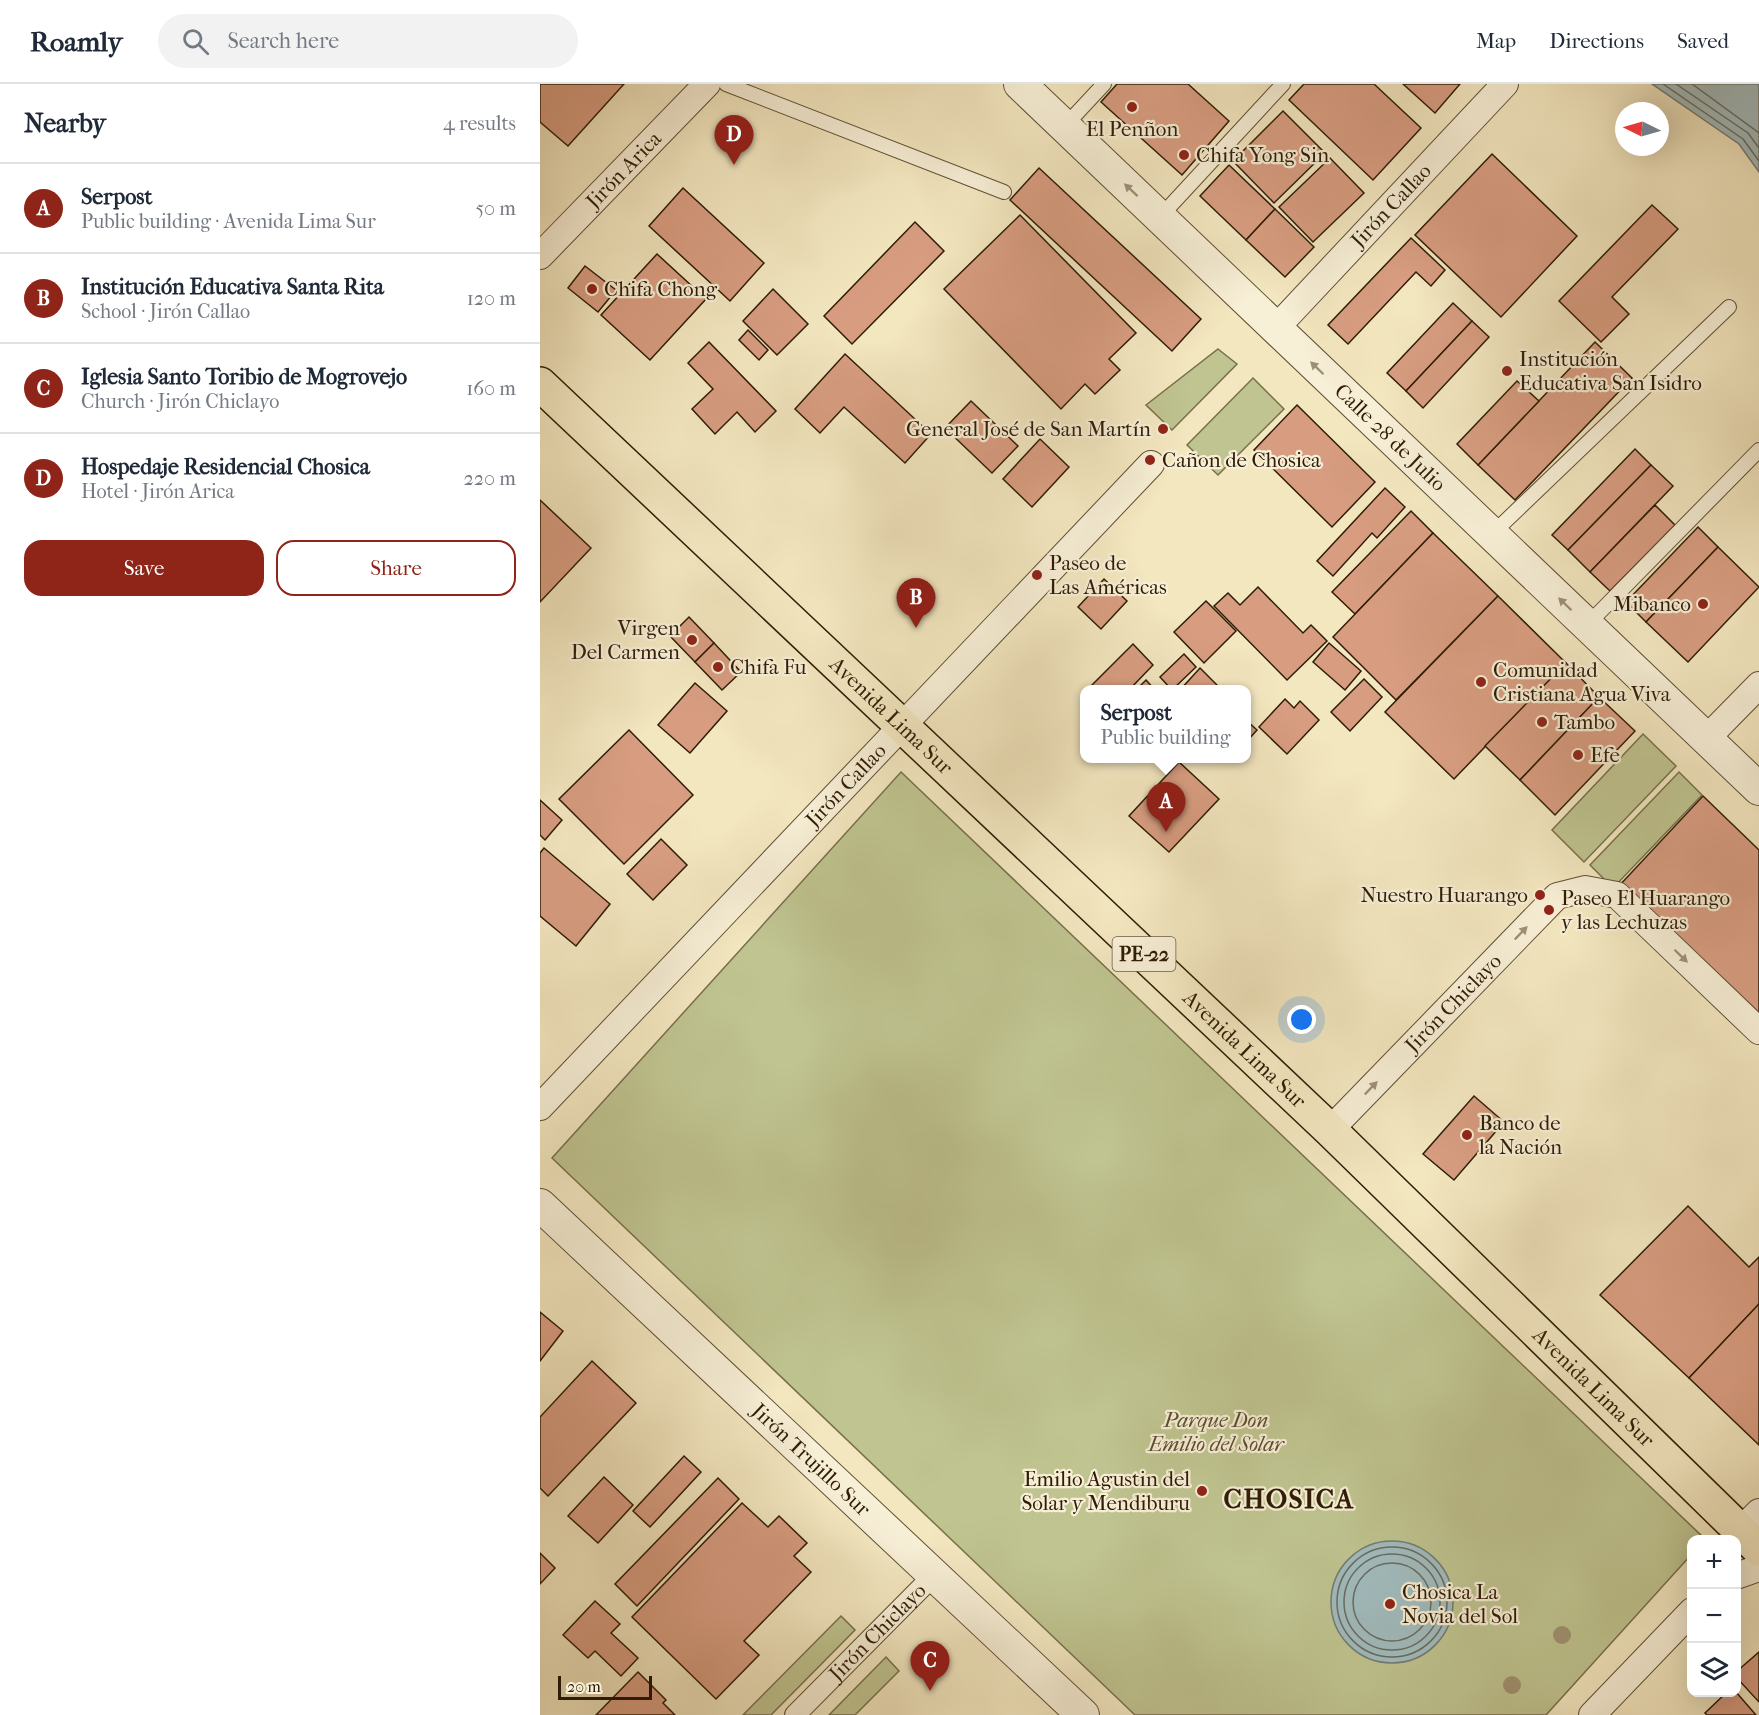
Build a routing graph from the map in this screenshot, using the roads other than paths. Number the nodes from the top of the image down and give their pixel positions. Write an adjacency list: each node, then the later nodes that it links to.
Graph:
1 (707, 84): 10 (street, Jirón Arica)
2 (726, 84): 8 (lane)
3 (1020, 84): 7 (street, Calle 28 de Julio)
4 (1104, 84): 7 (lane)
5 (1283, 84): 9 (lane)
6 (1505, 84): 12 (street, Jirón Callao)
7 (1065, 127): 9 (street, Calle 28 de Julio, one-way to 7)
8 (1004, 192)
9 (1160, 217): 12 (street, Calle 28 de Julio)
10 (540, 256)
11 (1729, 307): 16 (lane)
12 (1276, 328): 16 (street, Calle 28 de Julio, one-way to 12)
13 (540, 384): 19 (highway, Avenida Lima Sur / PE-22)
14 (1759, 450): 17 (lane)
15 (1151, 464): 19 (street, Jirón Callao)
16 (1492, 534): 17 (street, Calle 28 de Julio, one-way to 16)
17 (1587, 625): 20 (street, Calle 28 de Julio)
18 (1759, 685): 20 (street)
19 (902, 726): 23 (street, Jirón Callao); 24 (highway, Avenida Lima Sur / PE-22)
20 (1706, 739): 21 (street, Calle 28 de Julio)
21 (1759, 789)
22 (1759, 1031): 24 (street, Jirón Chiclayo, one-way to 22)
23 (540, 1107)
24 (1330, 1130): 26 (highway, Avenida Lima Sur / PE-22)
25 (540, 1205): 28 (street, Jirón Trujillo Sur)
26 (1749, 1533)
27 (1759, 1568): 29 (street)
28 (933, 1575): 31 (street, Jirón Chiclayo); 32 (street, Jirón Trujillo Sur)
29 (1741, 1575)
30 (1687, 1616): 33 (street)
31 (795, 1715)
32 (1083, 1715)
33 (1592, 1715)

